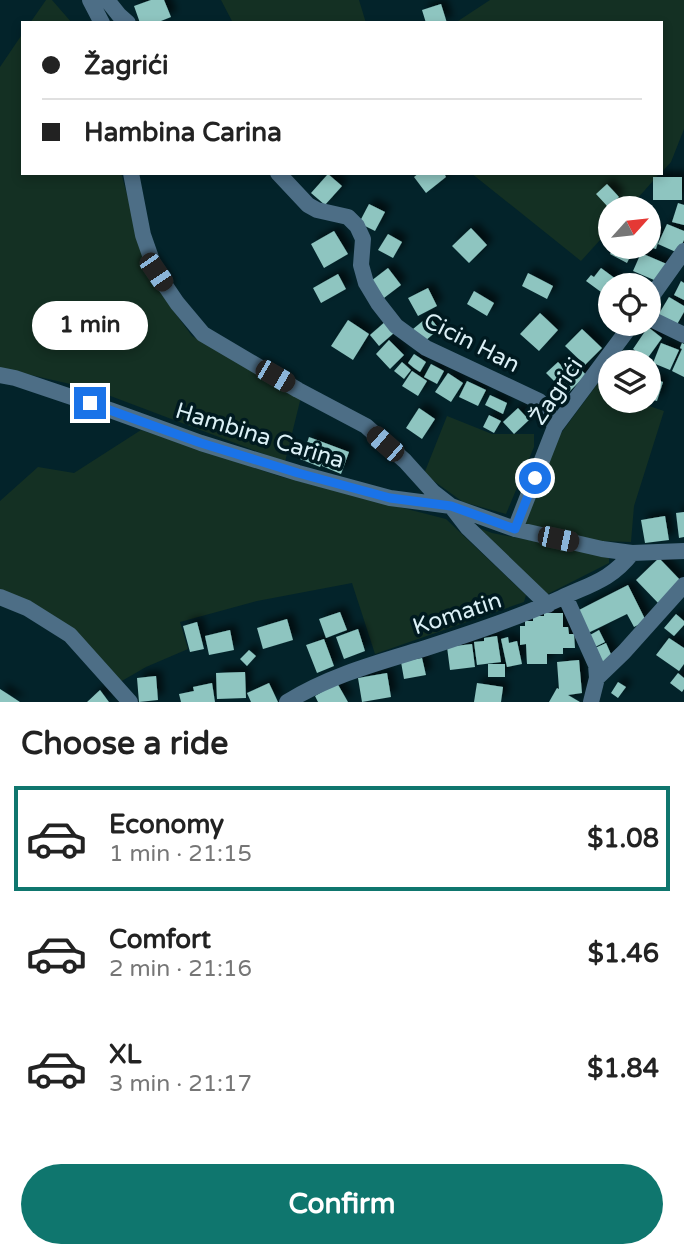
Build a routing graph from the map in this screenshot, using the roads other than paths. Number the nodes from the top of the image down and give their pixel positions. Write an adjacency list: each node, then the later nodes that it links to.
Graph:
1 (90, 0): 3 (street)
2 (105, 0): 4 (street); 5 (street)
3 (101, 21)
4 (114, 21)
5 (126, 21)
6 (131, 175): 15 (street)
7 (280, 175): 14 (street, Cicin Han)
8 (684, 251): 9 (street)
9 (661, 283)
10 (661, 324): 11 (street)
11 (684, 335)
12 (623, 336): 14 (street, Žagrići)
13 (0, 375): 15 (street, Hambina Carina)
14 (555, 427): 16 (street, Žagrići)
15 (451, 506): 16 (street, Hambina Carina); 22 (street)
16 (515, 529): 18 (street, Hambina Carina)
17 (684, 551): 18 (street, Hambina Carina)
18 (632, 553): 20 (street, Komatin)
19 (684, 585): 23 (street)
20 (565, 596): 22 (street, Komatin); 23 (street)
21 (0, 597): 24 (street)
22 (548, 605): 25 (street, Komatin)
23 (597, 678): 26 (street)
24 (130, 702)
25 (287, 702)
26 (591, 702)

